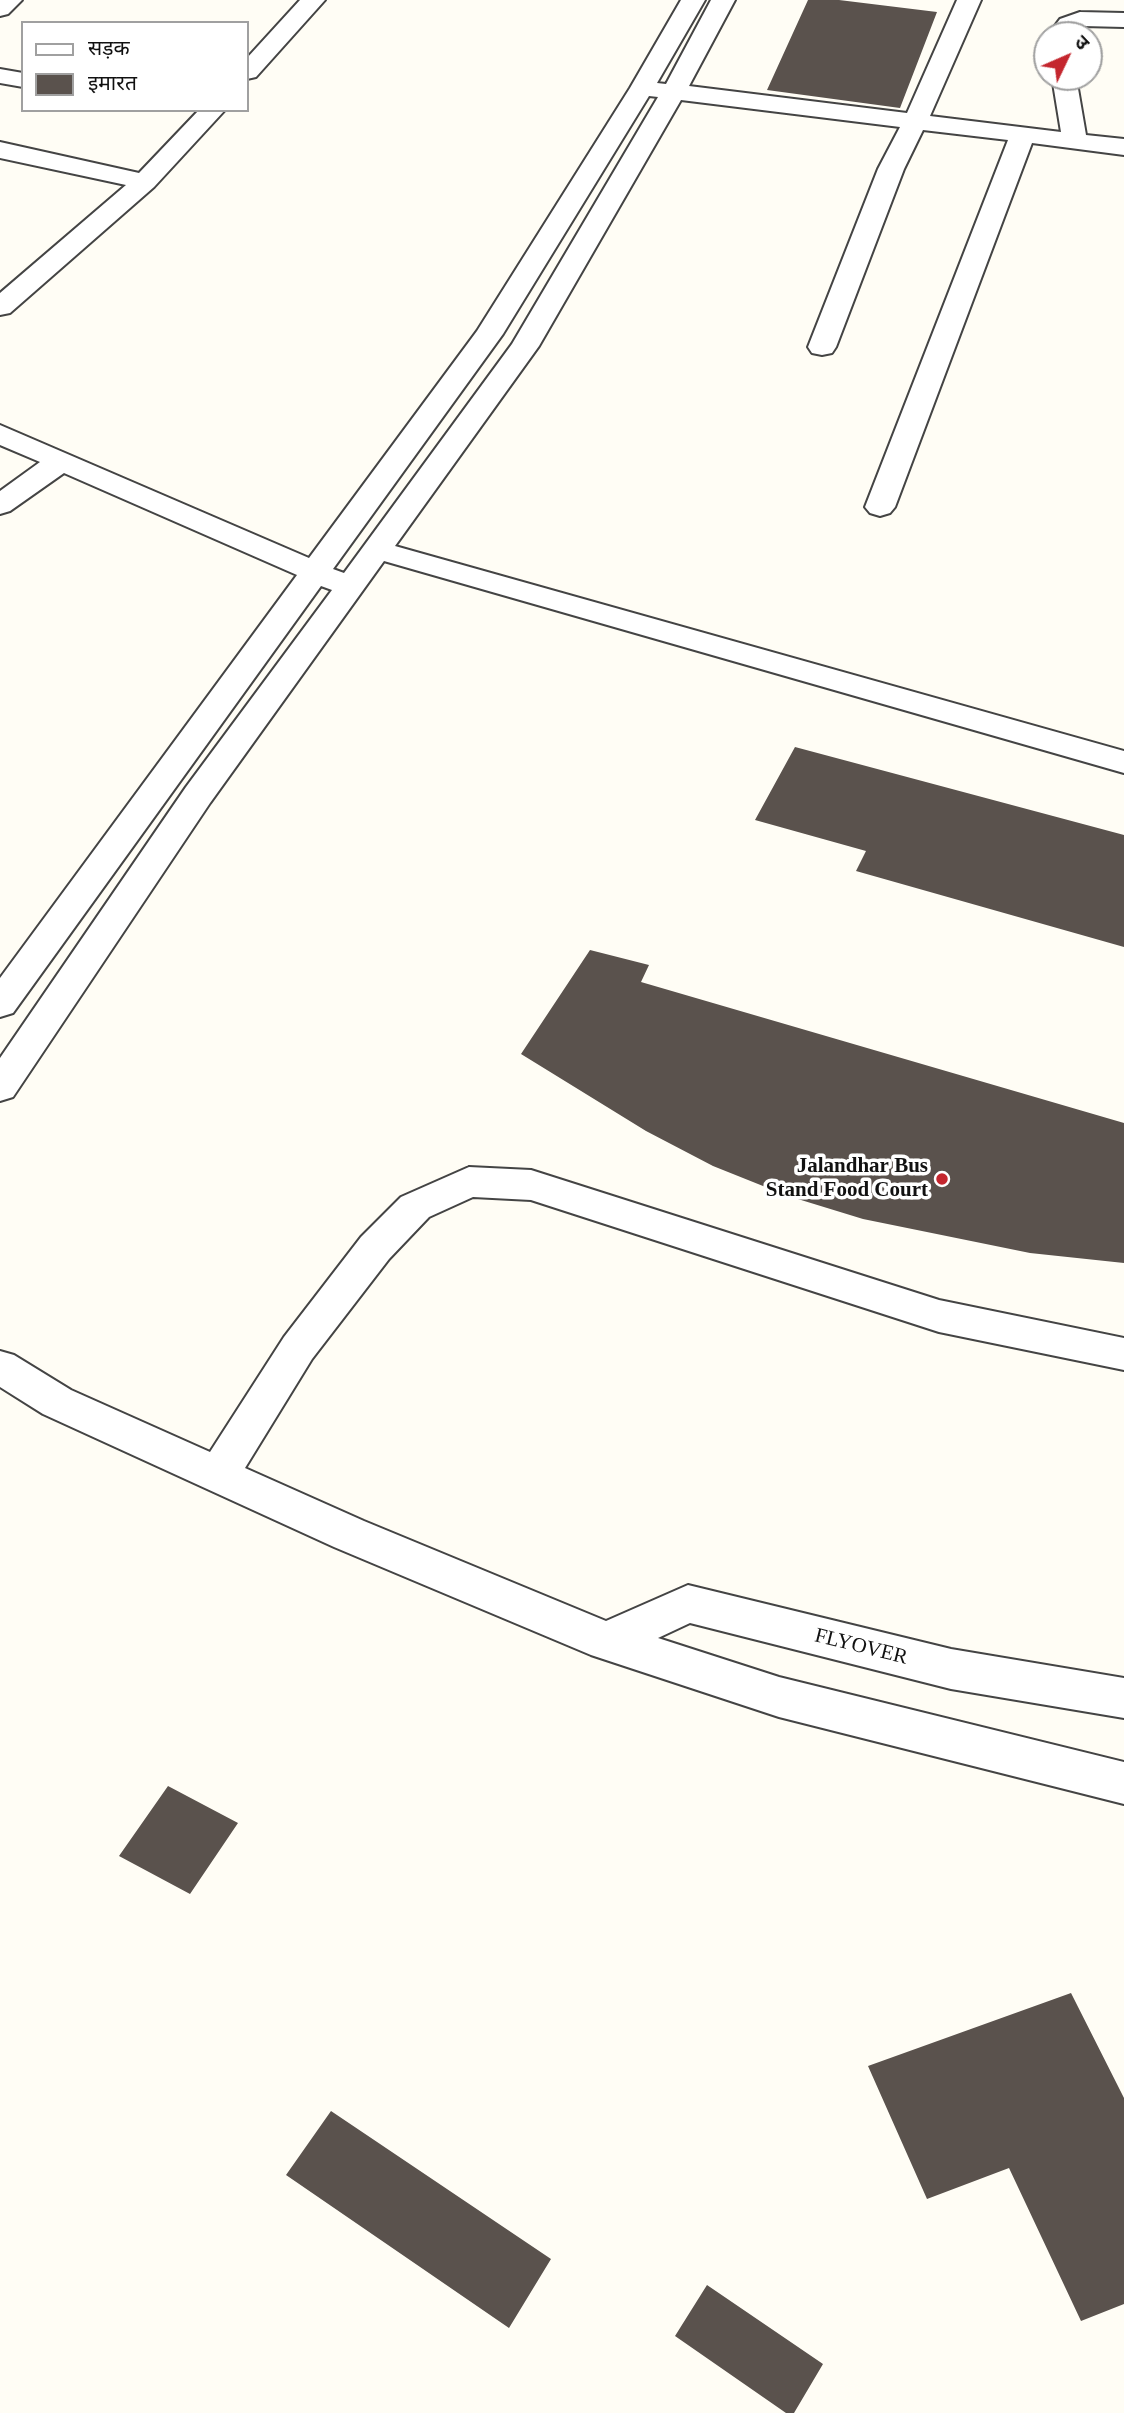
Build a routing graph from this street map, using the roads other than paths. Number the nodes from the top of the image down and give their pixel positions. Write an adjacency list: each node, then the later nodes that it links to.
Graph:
1 (10, 0): 6 (street)
2 (313, 0): 9 (street)
3 (693, 0): 12 (street)
4 (723, 0): 14 (street)
5 (969, 0): 16 (street)
6 (0, 9)
7 (1124, 20): 8 (street)
8 (1075, 21)
9 (248, 71)
10 (0, 76): 11 (street)
11 (21, 80)
12 (642, 88): 14 (street); 29 (street)
13 (1066, 91): 18 (street)
14 (673, 92): 16 (street); 28 (street)
15 (204, 112): 21 (street)
16 (915, 122): 17 (street); 23 (street)
17 (1023, 135): 18 (street); 27 (street)
18 (1075, 141): 19 (street)
19 (1124, 146)
20 (0, 150): 21 (street)
21 (145, 182): 22 (street)
22 (0, 307)
23 (822, 347)
24 (0, 433): 25 (street)
25 (61, 461): 26 (street); 29 (street)
26 (0, 505)
27 (880, 507)
28 (377, 550): 30 (street); 31 (street)
29 (315, 572): 30 (street); 32 (street)
30 (349, 588): 33 (street)
31 (1124, 762)
32 (0, 1004)
33 (0, 1087)
34 (1124, 1354): 36 (street)
35 (0, 1367): 36 (street)
36 (218, 1475): 37 (street)
37 (607, 1641): 38 (street, FLYOVER); 39 (street)
38 (1124, 1698)
39 (1124, 1783)

